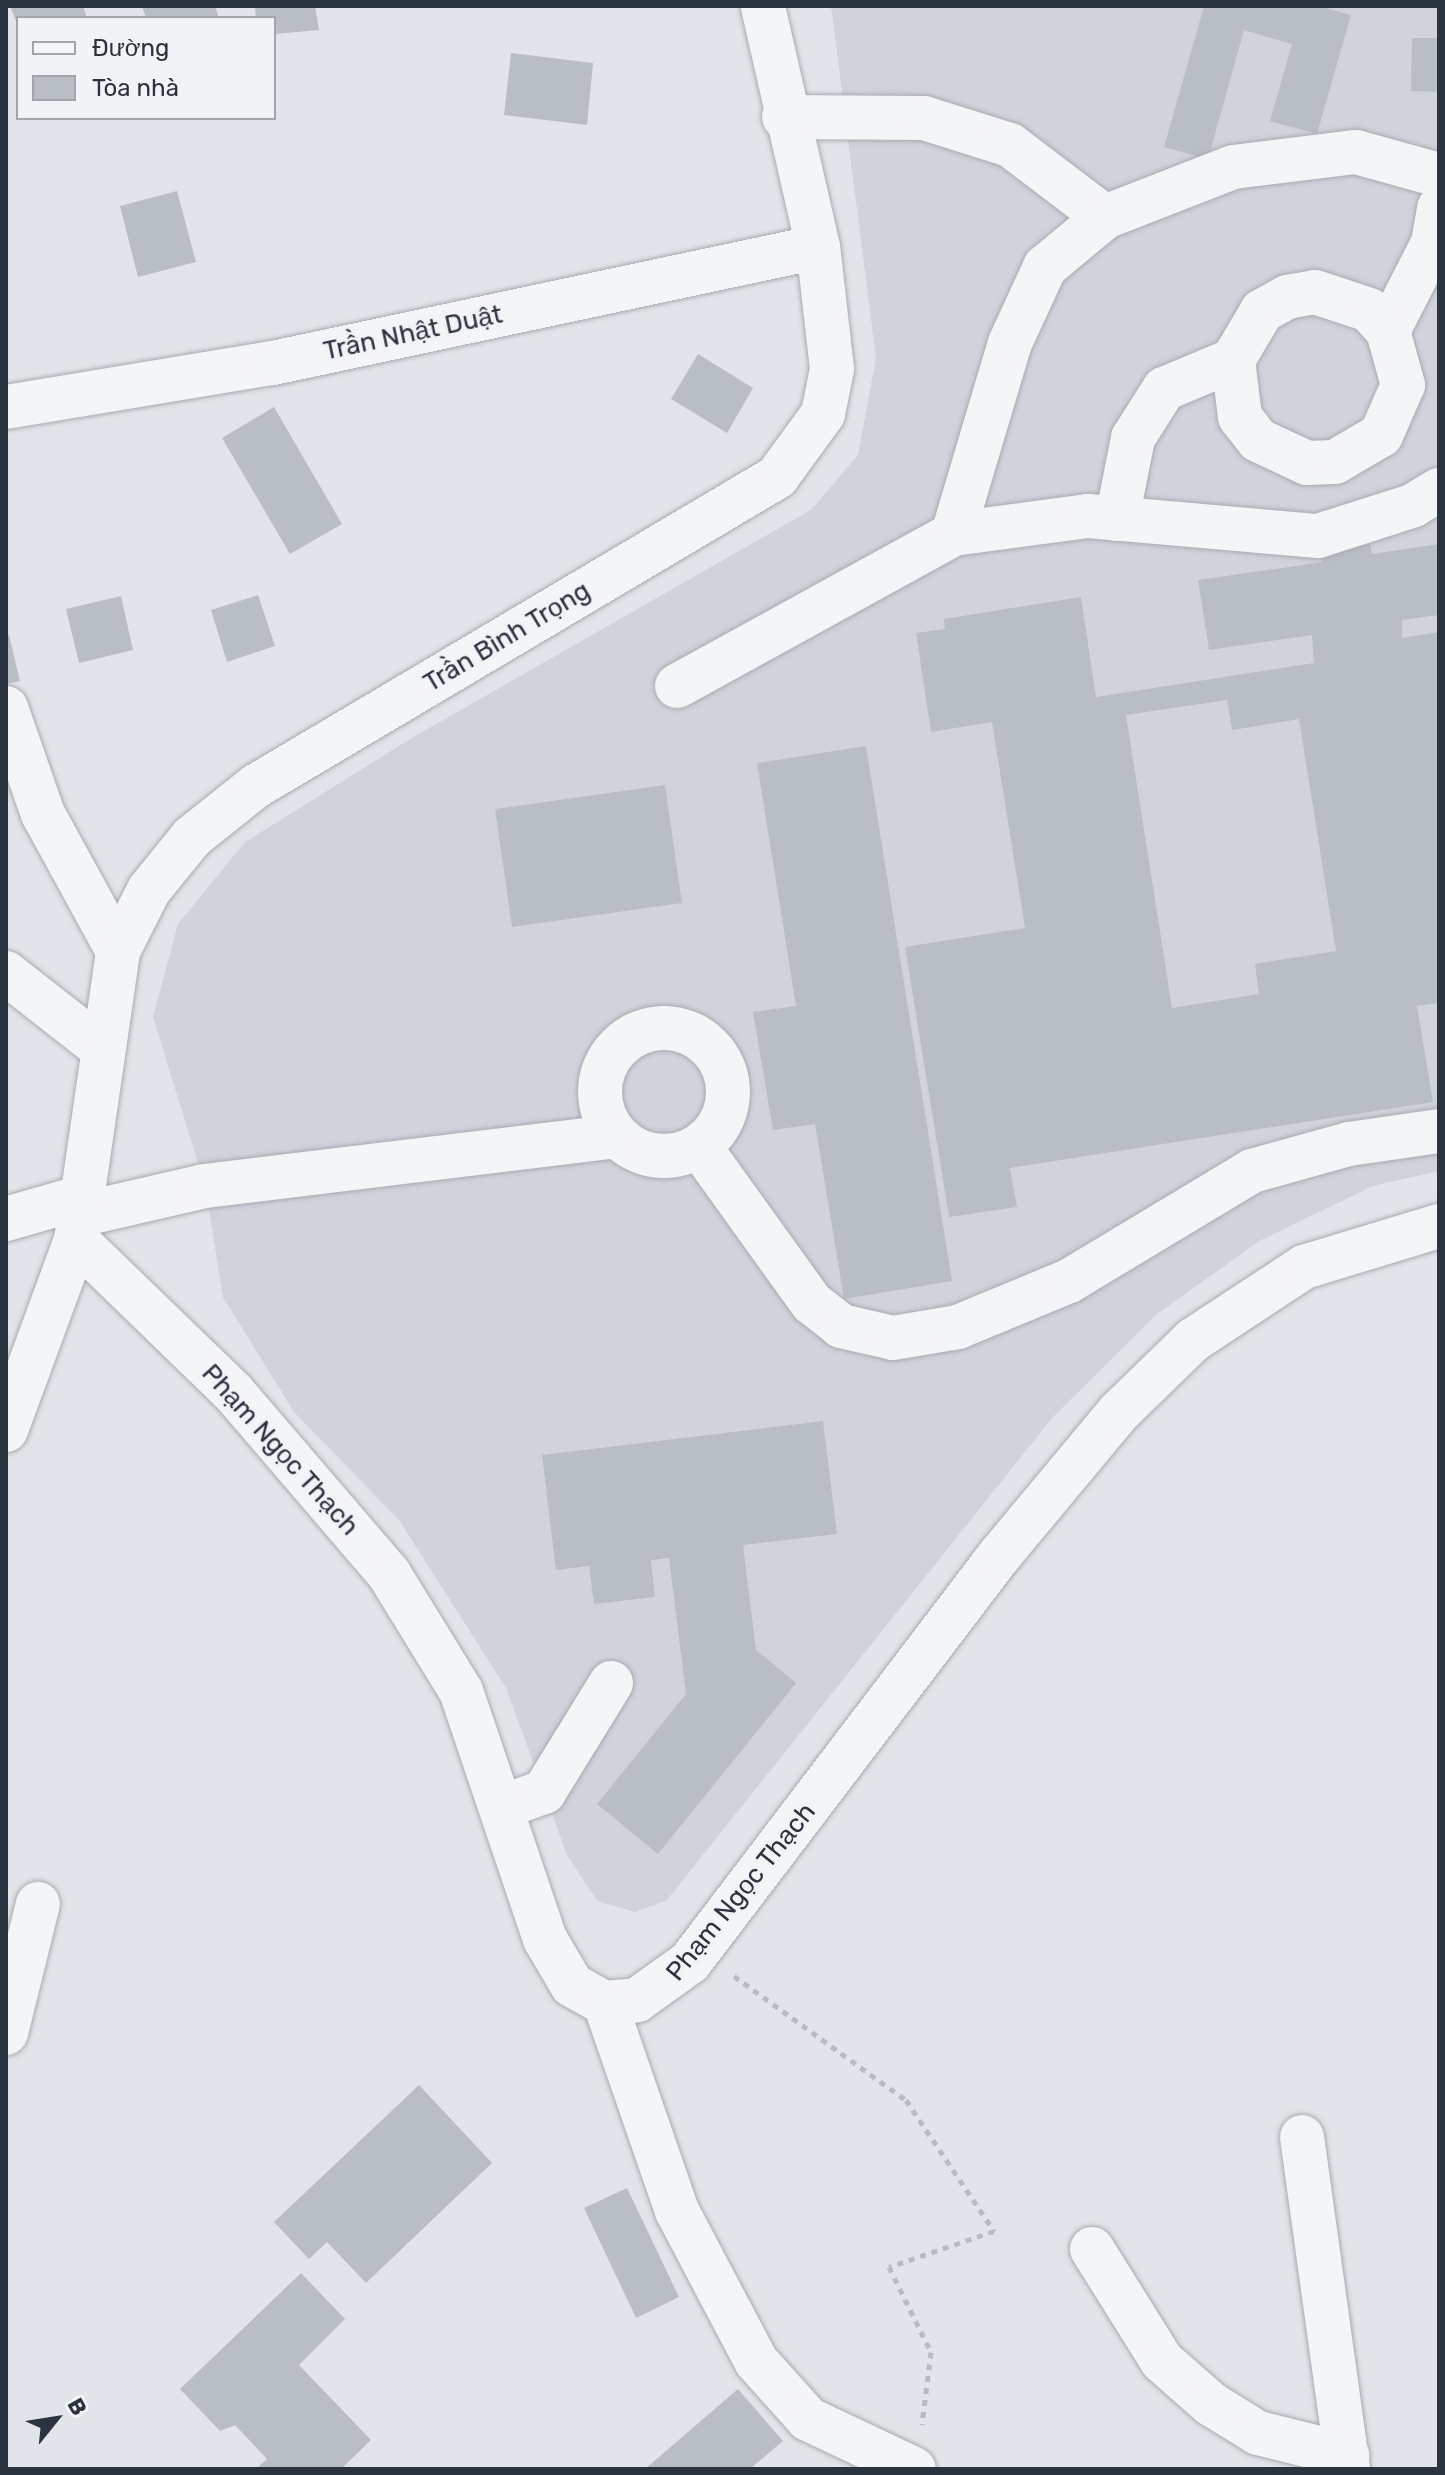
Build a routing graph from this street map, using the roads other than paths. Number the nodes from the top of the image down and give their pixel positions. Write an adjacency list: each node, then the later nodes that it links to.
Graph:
1 (753, 8): 2 (street, Trần Bình Trọng)
2 (784, 117): 5 (street); 6 (street, Trần Bình Trọng)
3 (1439, 175): 5 (street)
4 (1439, 208): 7 (street)
5 (1105, 217): 12 (street)
6 (818, 247): 9 (street, Trần Nhật Duật); 15 (street, Trần Bình Trọng)
7 (1388, 331): 8 (street); 8 (street)
8 (1233, 360): 11 (street)
9 (6, 407)
10 (1439, 490): 11 (street)
11 (1117, 519): 12 (street)
12 (953, 534): 13 (street)
13 (677, 686)
14 (6, 708): 15 (street)
15 (118, 951): 17 (street, Trần Bình Trọng)
16 (6, 973): 17 (street)
17 (99, 1046): 21 (street, Trần Bình Trọng)
18 (1439, 1131): 20 (street)
19 (617, 1136): 20 (street); 20 (street); 21 (street)
20 (699, 1146)
21 (79, 1217): 22 (street); 24 (street, Trần Bình Trọng); 26 (street, Phạm Ngọc Thạch)
22 (6, 1219)
23 (1439, 1226): 28 (street, Phạm Ngọc Thạch)
24 (6, 1430)
25 (611, 1683): 26 (street)
26 (502, 1807): 28 (street, Phạm Ngọc Thạch)
27 (38, 1904): 29 (street)
28 (605, 2003): 32 (street)
29 (6, 2033)
30 (1302, 2137): 33 (street)
31 (1092, 2249): 33 (street)
32 (917, 2454)
33 (1348, 2462)

